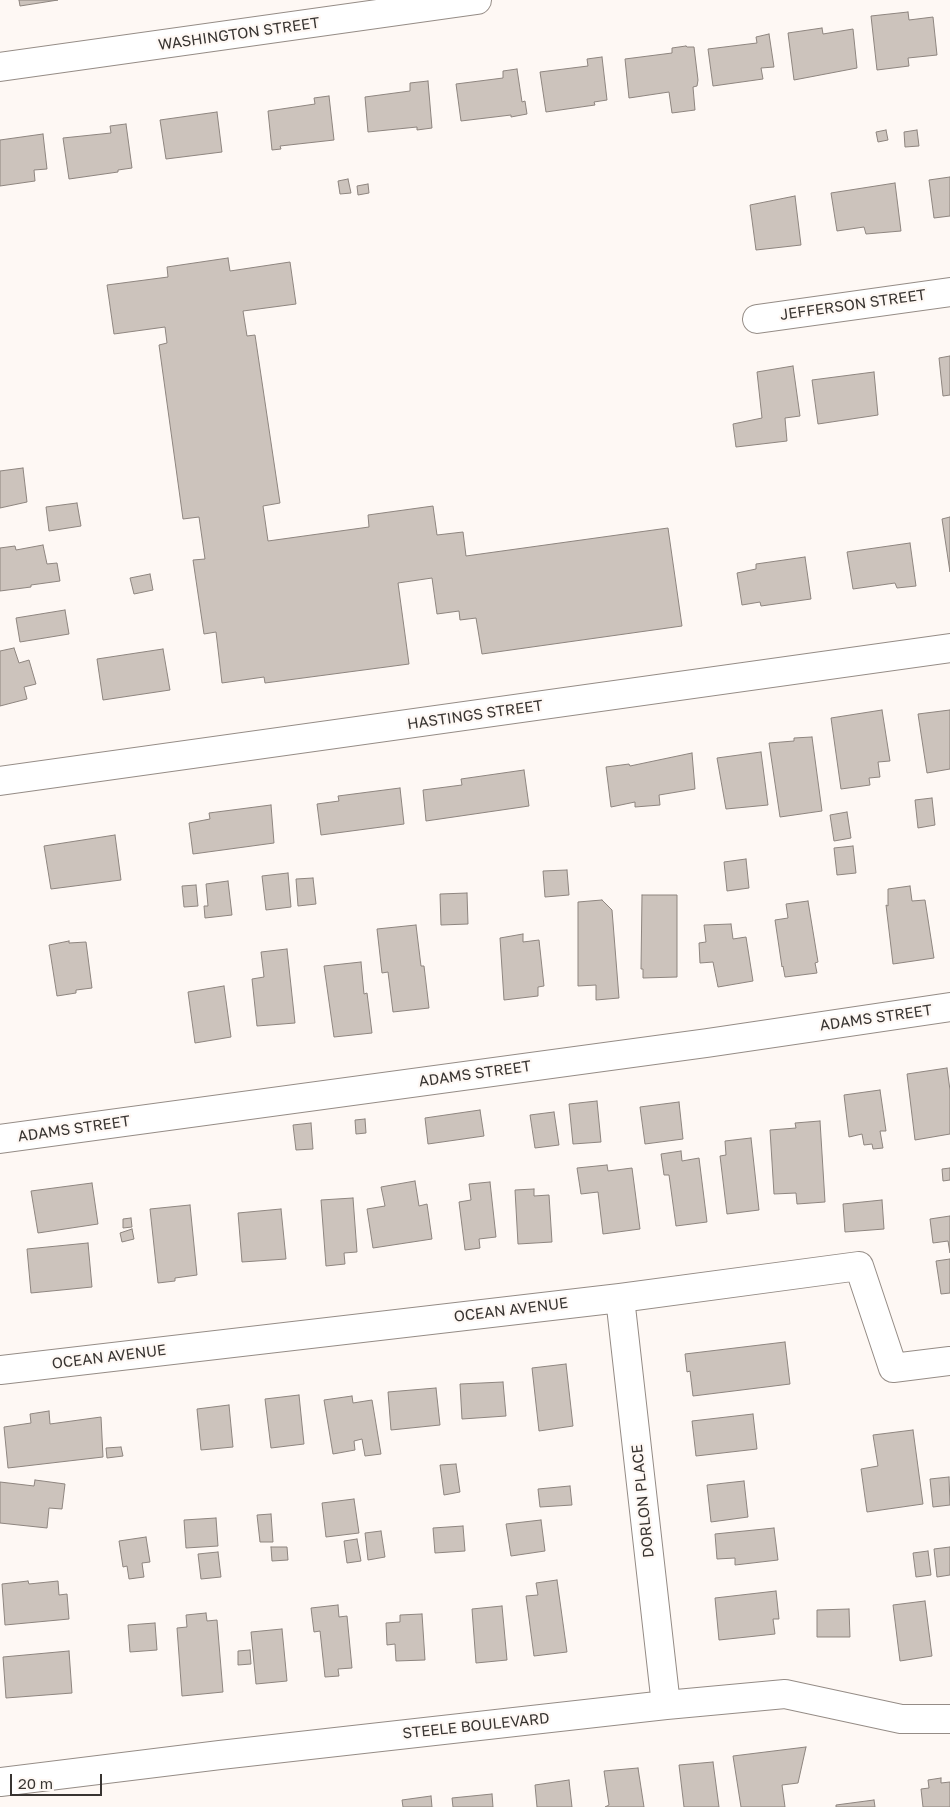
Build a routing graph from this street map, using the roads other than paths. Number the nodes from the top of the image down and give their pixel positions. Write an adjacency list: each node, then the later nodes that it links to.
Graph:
1 (477, 0): 2 (street, WASHINGTON STREET)
2 (0, 67)
3 (950, 292): 4 (street, JEFFERSON STREET)
4 (757, 318)
5 (950, 648): 6 (street, HASTINGS STREET)
6 (0, 781)
7 (950, 1008): 8 (street, ADAMS STREET)
8 (0, 1139)
9 (620, 1298): 10 (street, OCEAN AVENUE); 11 (street, OCEAN AVENUE); 12 (street, DORLON PLACE)
10 (950, 1361)
11 (0, 1370)
12 (666, 1705): 13 (street, STEELE BOULEVARD); 14 (street, STEELE BOULEVARD)
13 (950, 1719)
14 (0, 1782)

